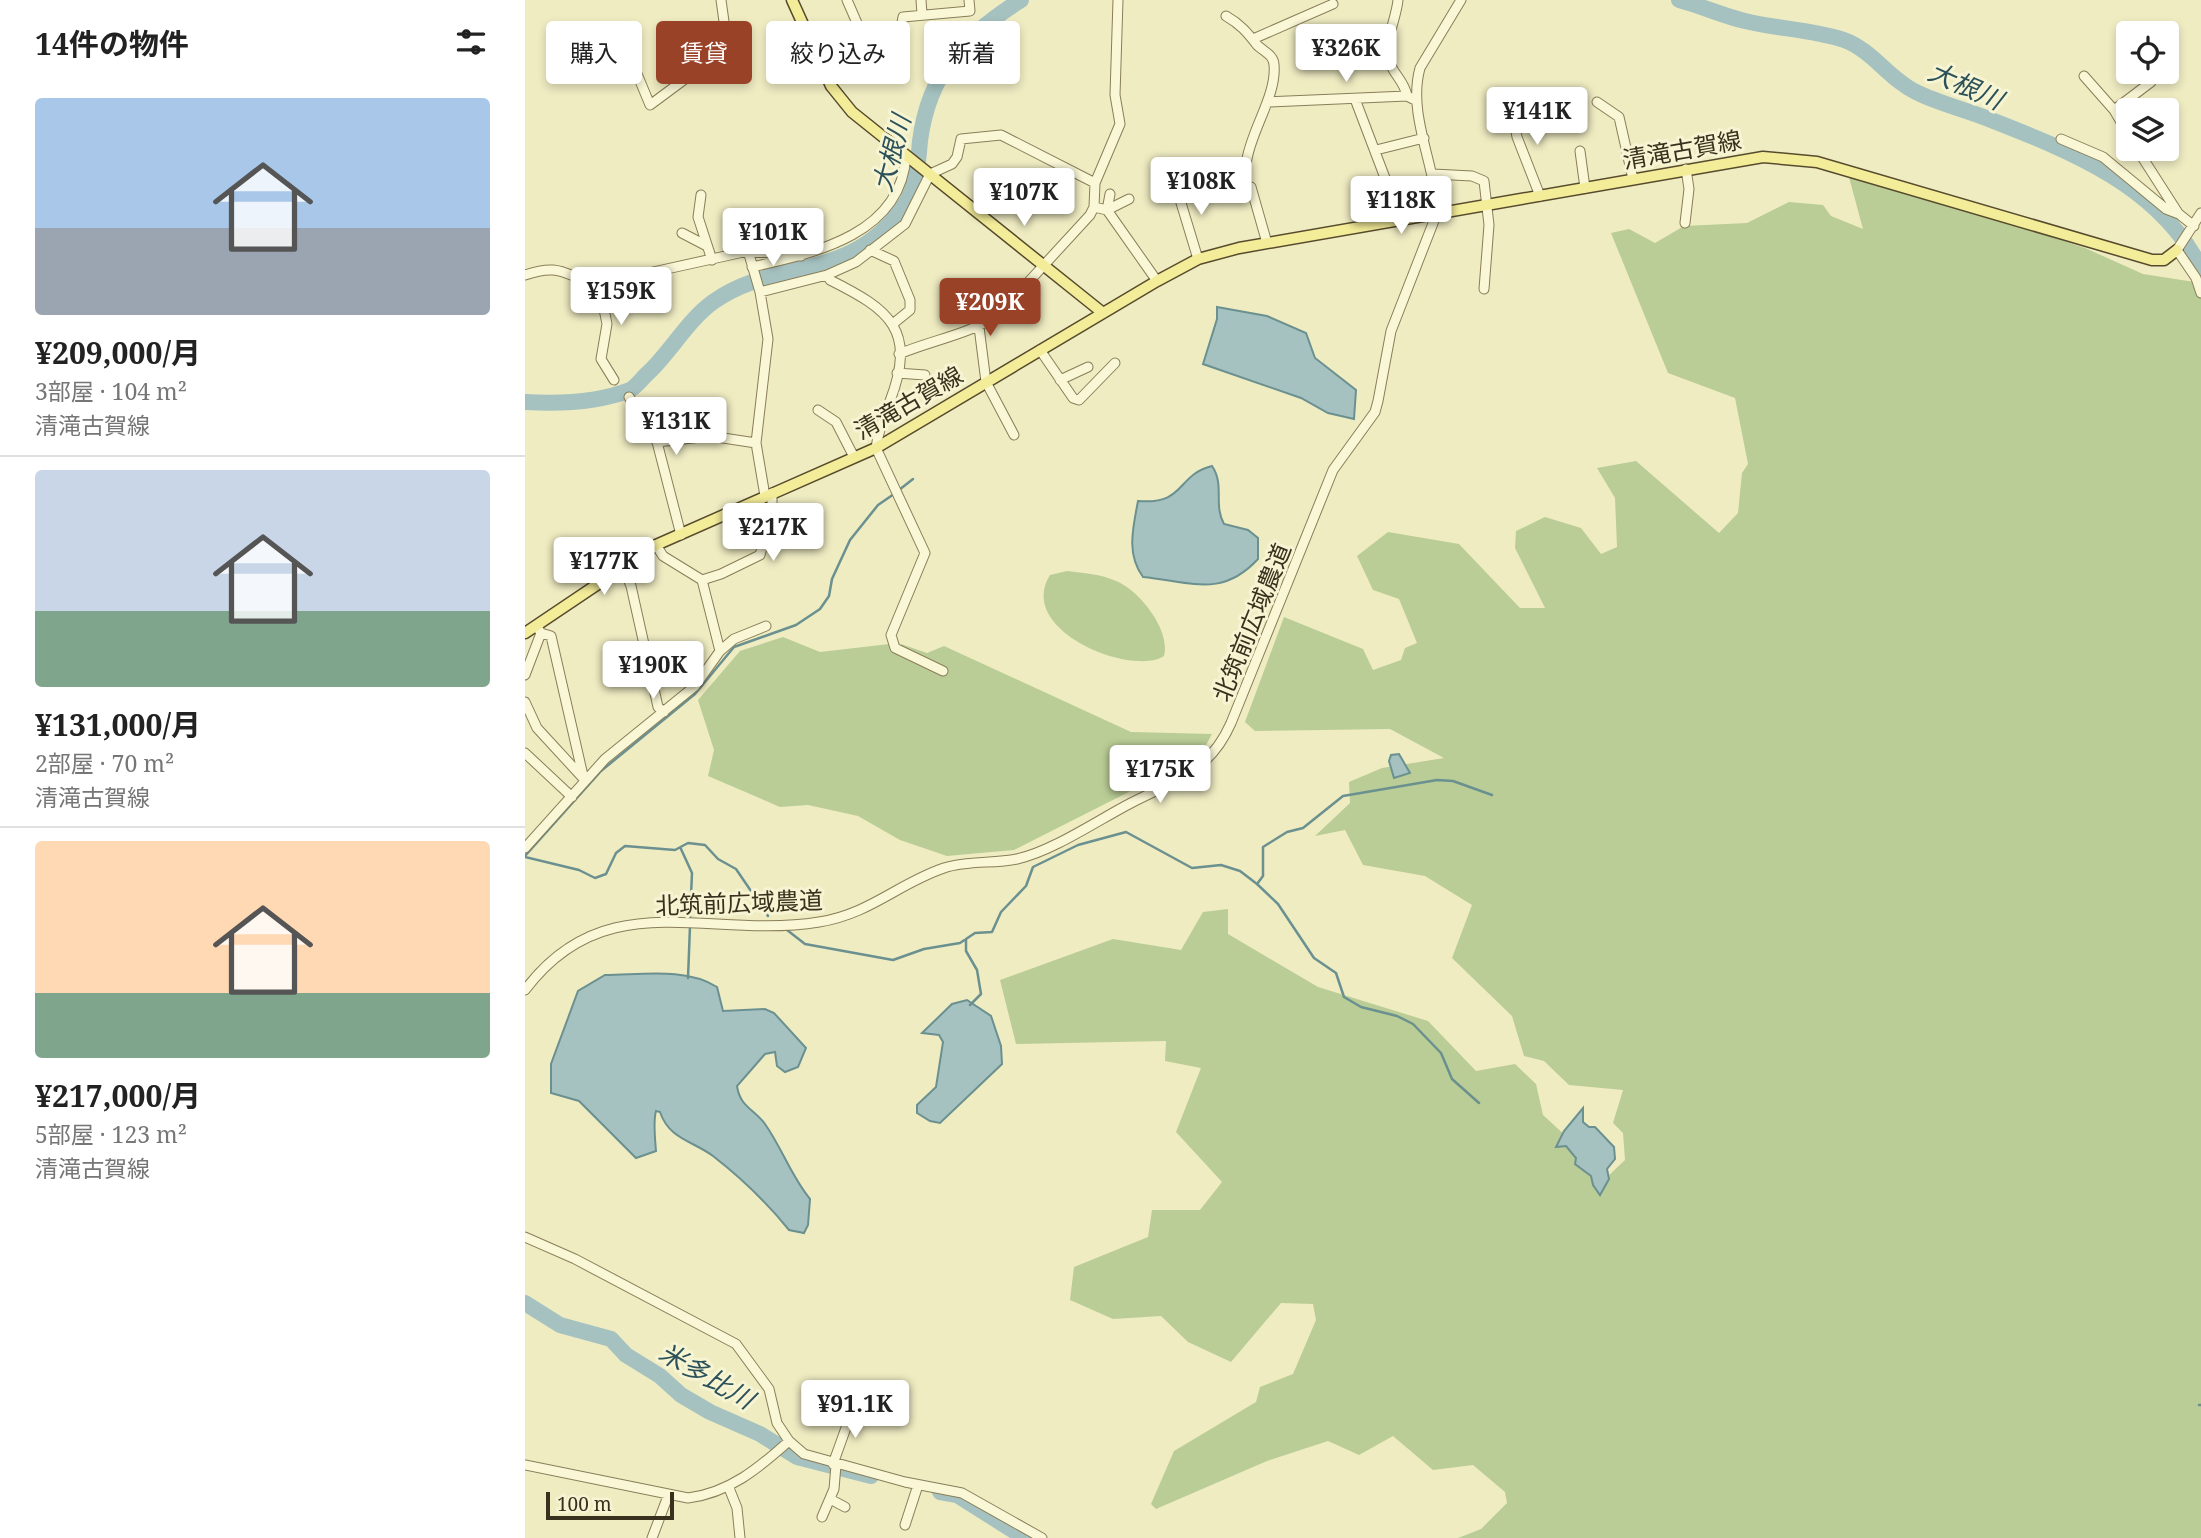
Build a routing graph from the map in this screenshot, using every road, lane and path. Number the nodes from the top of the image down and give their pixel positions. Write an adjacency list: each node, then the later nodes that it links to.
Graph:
1 (721, 0): 17 (street)
2 (792, 0): 12 (main road)
3 (847, 0): 13 (street)
4 (921, 0): 10 (street)
5 (969, 0): 10 (street)
6 (1118, 0): 39 (street)
7 (1398, 0): 20 (street)
8 (1460, 0): 22 (street, 北筑前広域農道)
9 (1333, 4): 15 (street)
10 (922, 15): 14 (street)
11 (1226, 16): 15 (street)
12 (801, 21)
13 (856, 21)
14 (902, 21)
15 (1253, 39): 23 (street)
16 (2084, 76): 26 (street)
17 (641, 84)
18 (830, 84): 32 (main road)
19 (2148, 84): 26 (street)
20 (1407, 96): 21 (street); 22 (street)
21 (1355, 99): 23 (street); 30 (street)
22 (1417, 101): 28 (street, 北筑前広域農道)
23 (1267, 102): 33 (street)
24 (1597, 102): 38 (street)
25 (1511, 104): 45 (street)
26 (2114, 110): 27 (street)
27 (2116, 113)
28 (1424, 138): 30 (street); 37 (street, 北筑前広域農道)
29 (2061, 139): 52 (street)
30 (1376, 150): 53 (street)
31 (1580, 151): 42 (street)
32 (906, 156): 36 (main road); 62 (street)
33 (1247, 159)
34 (2144, 161): 52 (street)
35 (1686, 169): 38 (main road, 清滝古賀線); 54 (street); 60 (main road, 清滝古賀線)
36 (927, 172): 39 (street); 59 (street); 65 (main road)
37 (1433, 174): 47 (street); 50 (street, 北筑前広域農道)
38 (1633, 179): 42 (main road, 清滝古賀線)
39 (1095, 183): 48 (street)
40 (1175, 183): 63 (street)
41 (1251, 187): 57 (street)
42 (1585, 188): 45 (main road, 清滝古賀線)
43 (1110, 194): 49 (street)
44 (701, 195): 58 (street)
45 (1540, 196): 47 (main road, 清滝古賀線)
46 (1129, 199): 49 (street)
47 (1487, 205): 50 (main road, 清滝古賀線); 71 (street)
48 (1094, 207): 49 (street); 65 (street)
49 (1107, 210): 69 (street)
50 (1437, 213): 53 (main road, 清滝古賀線); 110 (street, 北筑前広域農道)
51 (2201, 213): 55 (street)
52 (2179, 214): 55 (street)
53 (1401, 220): 57 (main road, 清滝古賀線)
54 (1685, 223)
55 (2194, 226): 60 (street)
56 (682, 233): 58 (street)
57 (1267, 243): 63 (main road, 清滝古賀線)
58 (705, 244): 64 (street)
59 (870, 250): 68 (street); 75 (street)
60 (2177, 250): 73 (street)
61 (748, 251): 62 (street); 64 (street); 66 (street)
62 (801, 256): 66 (street)
63 (1198, 259): 69 (main road, 清滝古賀線)
64 (712, 260): 70 (street)
65 (1045, 266): 74 (main road); 76 (street)
66 (752, 267): 72 (street)
67 (525, 275): 70 (street)
68 (827, 275): 72 (street); 75 (street)
69 (1157, 281): 74 (main road, 清滝古賀線)
70 (599, 284): 83 (street)
71 (1485, 289)
72 (759, 292): 90 (street)
73 (2201, 293)
74 (1103, 313): 77 (main road, 清滝古賀線)
75 (894, 323): 78 (street)
76 (979, 327): 78 (street); 85 (street)
77 (1040, 350): 84 (street); 85 (main road, 清滝古賀線)
78 (899, 354): 81 (street)
79 (1115, 363): 84 (street)
80 (1088, 367): 84 (street)
81 (897, 373): 82 (street); 91 (street)
82 (925, 375)
83 (614, 380)
84 (1061, 380)
85 (986, 382): 88 (street); 91 (main road, 清滝古賀線)
86 (629, 397): 89 (street)
87 (818, 410): 92 (street)
88 (1014, 435)
89 (657, 442): 90 (street); 94 (street)
90 (756, 443): 93 (street)
91 (876, 448): 92 (main road, 清滝古賀線); 102 (street)
92 (854, 457): 93 (main road, 清滝古賀線)
93 (769, 495): 94 (main road, 清滝古賀線); 97 (street)
94 (681, 534): 95 (main road, 清滝古賀線)
95 (656, 545): 96 (main road, 清滝古賀線); 97 (street)
96 (622, 565): 99 (main road, 清滝古賀線); 105 (street)
97 (702, 580): 101 (street)
98 (766, 626): 101 (street)
99 (539, 629): 100 (main road, 清滝古賀線); 103 (street); 107 (street)
100 (525, 633)
101 (720, 651): 105 (street)
102 (943, 671)
103 (525, 675)
104 (525, 702): 107 (street)
105 (664, 712): 107 (street)
106 (525, 753): 108 (street)
107 (584, 780): 108 (street)
108 (572, 797): 109 (street)
109 (525, 848)
110 (525, 990)
111 (525, 1237): 113 (street)
112 (873, 1409): 114 (street)
113 (789, 1441): 114 (street); 117 (street)
114 (834, 1464): 116 (street); 119 (street)
115 (525, 1465): 118 (street)
116 (918, 1485): 122 (street); 125 (street)
117 (729, 1488): 118 (street); 124 (street)
118 (668, 1496): 123 (street)
119 (830, 1499): 120 (street); 121 (street)
120 (845, 1507)
121 (822, 1517)
122 (905, 1525)
123 (652, 1538)
124 (740, 1538)
125 (1042, 1538)

